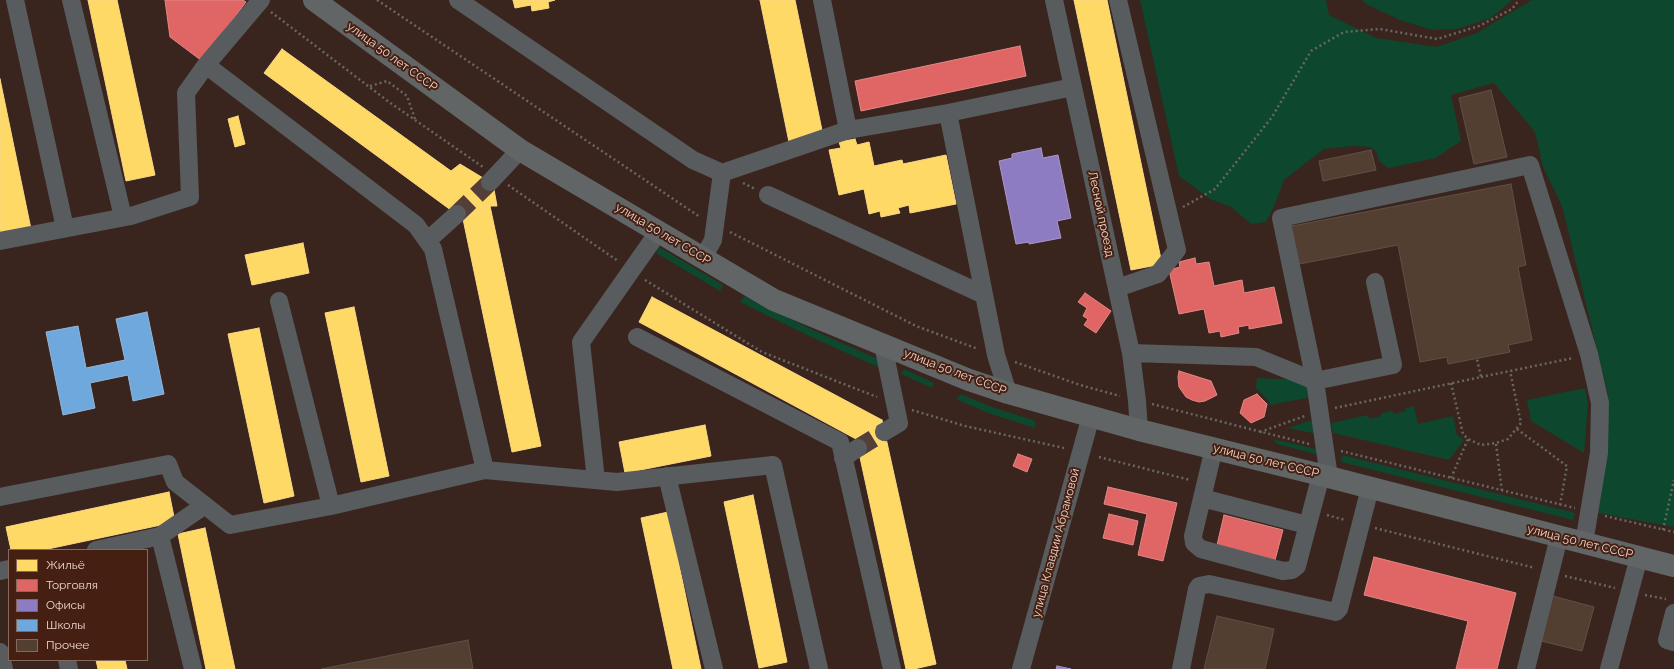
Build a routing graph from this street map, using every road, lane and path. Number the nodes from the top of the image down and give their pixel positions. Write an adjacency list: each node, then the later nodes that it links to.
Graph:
1 (15, 0): 25 (street)
2 (71, 0): 23 (street)
3 (314, 0): 17 (main road, улица 50 лет СССР)
4 (377, 0): 24 (path)
5 (458, 0): 18 (street)
6 (822, 0): 16 (street)
7 (1054, 0): 13 (street, Лесной проезд)
8 (1118, 0): 22 (street)
9 (1519, 0): 22 (path)
10 (260, 2): 11 (street); 12 (path)
11 (206, 65): 23 (street); 28 (street)
12 (369, 86): 15 (path); 15 (path)
13 (1073, 87): 14 (street); 32 (street, Лесной проезд)
14 (948, 113): 16 (street); 33 (street)
15 (415, 120): 19 (path)
16 (848, 130): 18 (street)
17 (520, 150): 19 (street); 26 (main road, улица 50 лет СССР)
18 (722, 173): 24 (street)
19 (492, 179): 30 (path)
20 (768, 195): 33 (street)
21 (457, 214): 28 (street)
22 (1169, 215): 32 (street)
23 (123, 217): 25 (street)
24 (715, 225): 29 (street); 35 (path)
25 (65, 228): 27 (street)
26 (659, 232): 29 (main road, улица 50 лет СССР); 30 (street)
27 (0, 241)
28 (427, 241): 59 (street)
29 (703, 258): 37 (main road, улица 50 лет СССР)
30 (631, 271): 46 (path); 63 (street)
31 (1376, 282): 43 (street)
32 (1117, 288): 38 (street, Лесной проезд)
33 (984, 295): 45 (street)
34 (279, 301): 71 (street)
35 (916, 326)
36 (637, 337): 58 (street)
37 (883, 345): 45 (main road, улица 50 лет СССР); 46 (street)
38 (1131, 353): 43 (street); 50 (street, Лесной проезд)
39 (1589, 354): 41 (path); 43 (street); 72 (street)
40 (1477, 359): 42 (path)
41 (1510, 370): 42 (path); 49 (path)
42 (1481, 377): 44 (path)
43 (1315, 381): 47 (street)
44 (1451, 383): 47 (path); 52 (path)
45 (1008, 393): 48 (main road, улица 50 лет СССР)
46 (894, 404): 51 (street); 56 (path)
47 (1319, 411): 54 (street); 54 (path)
48 (1091, 416): 50 (main road, улица 50 лет СССР); 90 (street, улица Клавдии Абрамовой)
49 (1517, 428): 53 (path); 70 (path)
50 (1139, 430): 57 (main road, улица 50 лет СССР)
51 (884, 432)
52 (1468, 440): 53 (path); 62 (path)
53 (1496, 443): 66 (path)
54 (1324, 447): 61 (street); 62 (path)
55 (858, 448): 58 (street)
56 (1064, 448)
57 (1214, 448): 61 (main road, улица 50 лет СССР); 68 (street)
58 (842, 458): 89 (street)
59 (486, 470): 63 (street); 71 (street)
60 (668, 476): 63 (street); 87 (street); 88 (street)
61 (1325, 476): 65 (main road, улица 50 лет СССР); 73 (street)
62 (1451, 478): 66 (path)
63 (596, 480)
64 (1674, 480): 74 (path)
65 (1370, 488): 77 (main road, улица 50 лет СССР); 91 (street)
66 (1502, 491): 70 (path)
67 (0, 497): 69 (street)
68 (1202, 498): 73 (street); 73 (street)
69 (205, 505): 71 (street); 76 (street)
70 (1560, 505): 72 (path)
71 (331, 506)
72 (1588, 512): 74 (path); 78 (street)
73 (1308, 525)
74 (1663, 530): 75 (path)
75 (1674, 532)
76 (160, 536): 79 (street); 86 (street)
77 (1559, 537): 78 (main road, улица 50 лет СССР); 92 (street)
78 (1584, 543): 80 (main road, улица 50 лет СССР)
79 (101, 549)
80 (1639, 557): 81 (main road, улица 50 лет СССР); 93 (street)
81 (1674, 566)
82 (1674, 614): 83 (street)
83 (1674, 642)
84 (0, 652): 85 (street)
85 (4, 669)
86 (193, 669)
87 (714, 669)
88 (819, 669)
89 (892, 669)
90 (1021, 669)
91 (1181, 669)
92 (1526, 669)
93 (1609, 669)

